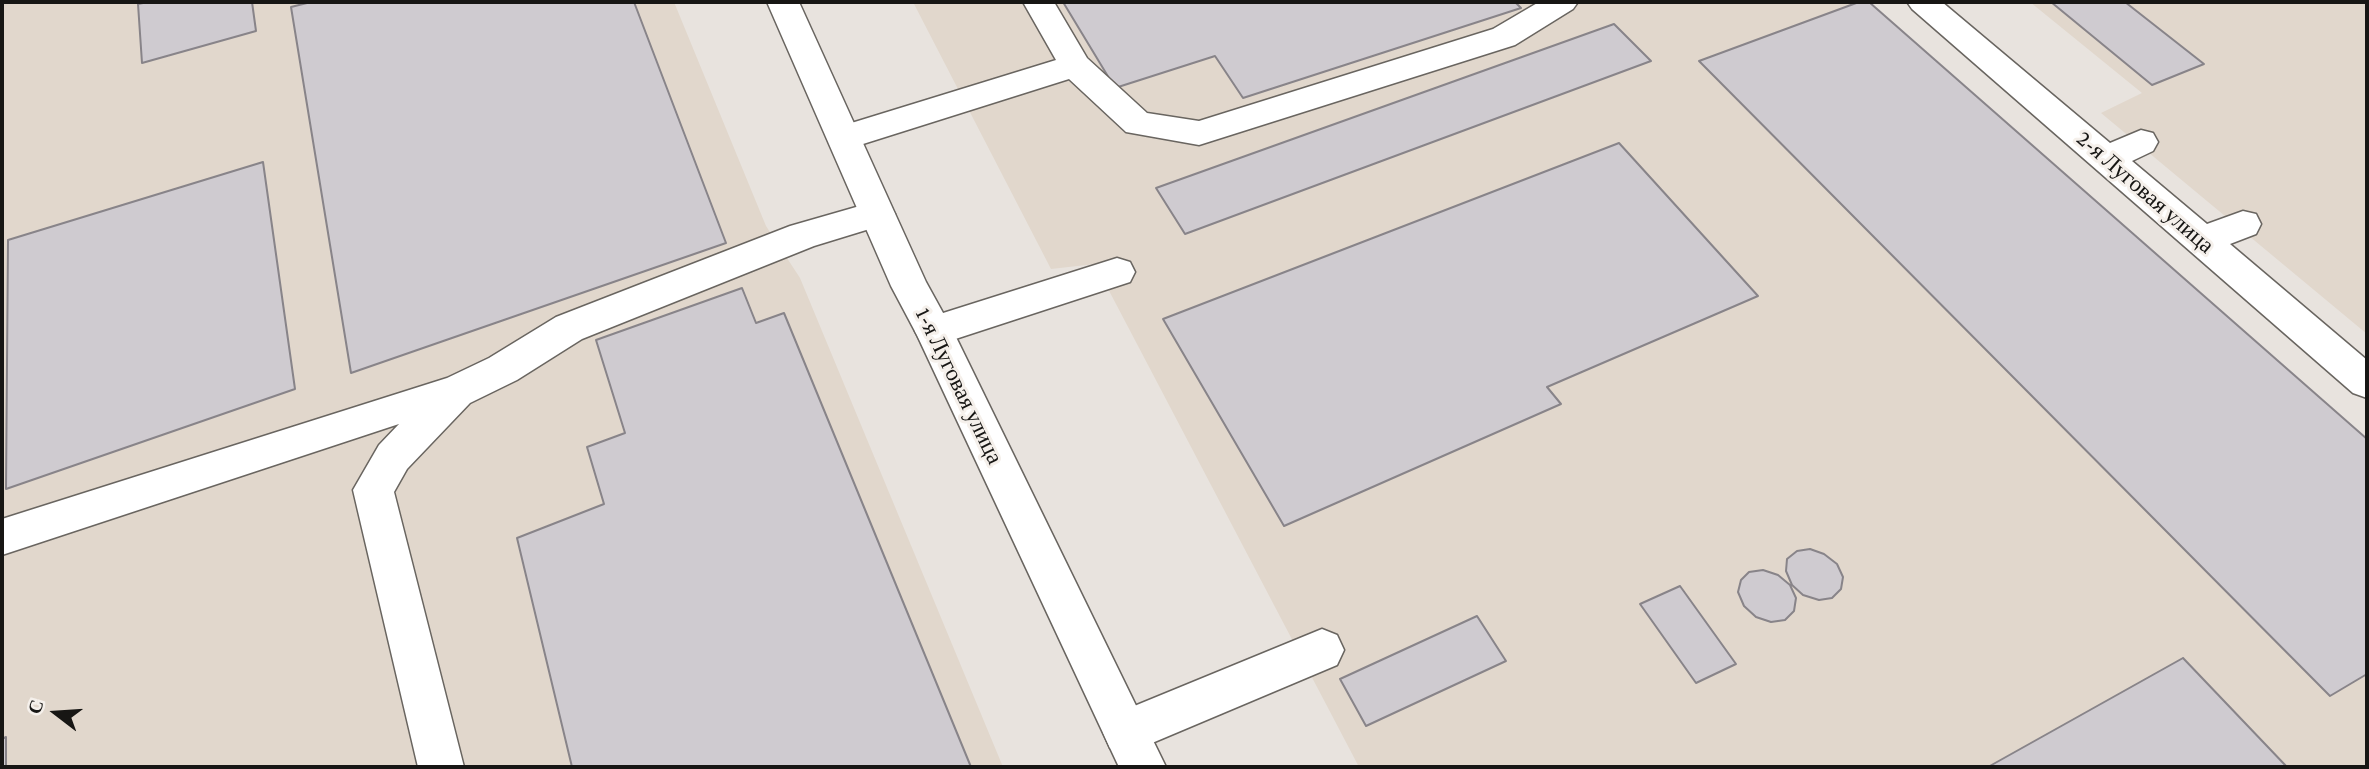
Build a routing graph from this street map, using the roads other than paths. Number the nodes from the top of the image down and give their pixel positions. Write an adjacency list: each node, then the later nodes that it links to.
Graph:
1 (783, 2): 6 (main road, 1-я Луговая улица)
2 (1039, 2): 5 (main road)
3 (1562, 2): 5 (main road)
4 (1943, 7): 8 (main road, 2-я Луговая улица)
5 (1075, 66): 6 (main road)
6 (844, 138): 9 (main road, 1-я Луговая улица)
7 (2141, 142): 8 (main road)
8 (2106, 159): 11 (main road, 2-я Луговая улица)
9 (877, 214): 13 (main road, 1-я Луговая улица); 15 (main road)
10 (2242, 224): 11 (main road)
11 (2203, 241): 14 (main road, 2-я Луговая улица)
12 (1117, 272): 13 (main road)
13 (934, 331): 18 (main road, 1-я Луговая улица)
14 (2367, 382)
15 (456, 392): 16 (main road); 19 (main road)
16 (2, 537)
17 (1322, 650): 18 (main road)
18 (1134, 750)
19 (440, 767)

